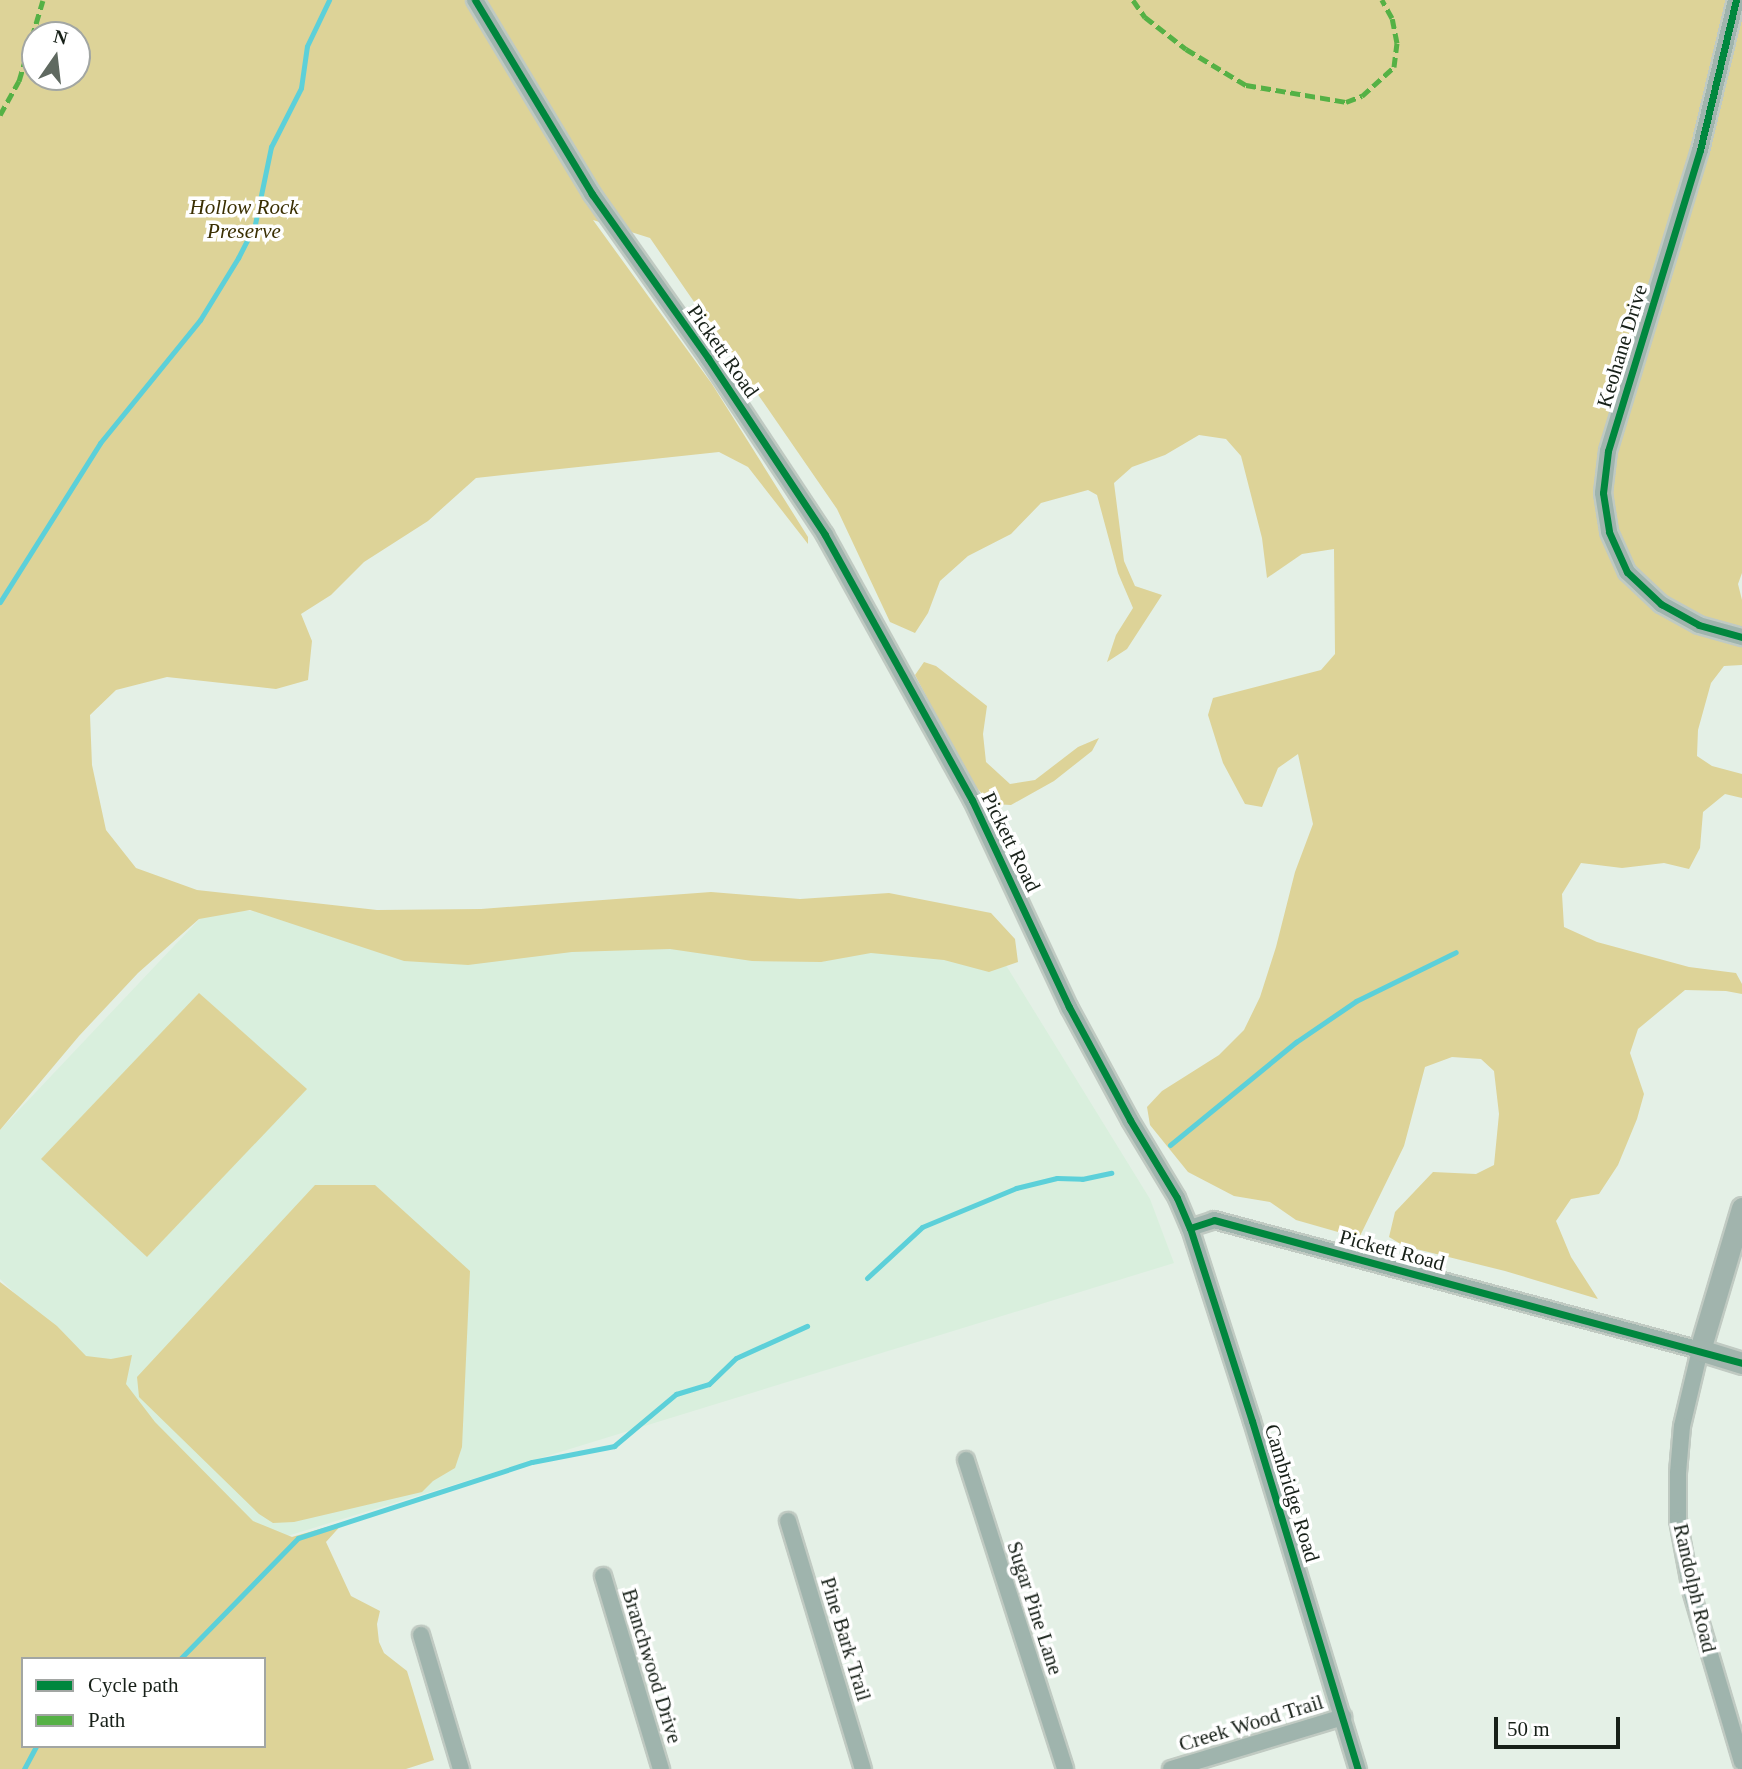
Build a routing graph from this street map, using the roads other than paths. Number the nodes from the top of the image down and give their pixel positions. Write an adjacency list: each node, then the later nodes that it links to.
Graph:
1 (475, 0): 5 (street, Pickett Road)
2 (1736, 0): 3 (street, Keohane Drive)
3 (1742, 637)
4 (1742, 1208): 6 (street, Randolph Road)
5 (1190, 1228): 6 (street, Pickett Road); 12 (street, Cambridge Road)
6 (1700, 1350): 7 (street, Pickett Road); 13 (street, Randolph Road)
7 (1742, 1363)
8 (966, 1460): 17 (street, Sugar Pine Lane)
9 (788, 1521): 16 (street, Pine Bark Trail)
10 (603, 1576): 15 (street, Branchwood Drive)
11 (421, 1635): 14 (street)
12 (1343, 1717): 18 (street, Creek Wood Trail); 19 (street, Cambridge Road)
13 (1742, 1762)
14 (461, 1769)
15 (661, 1769)
16 (863, 1769)
17 (1065, 1769)
18 (1171, 1769)
19 (1358, 1769)

